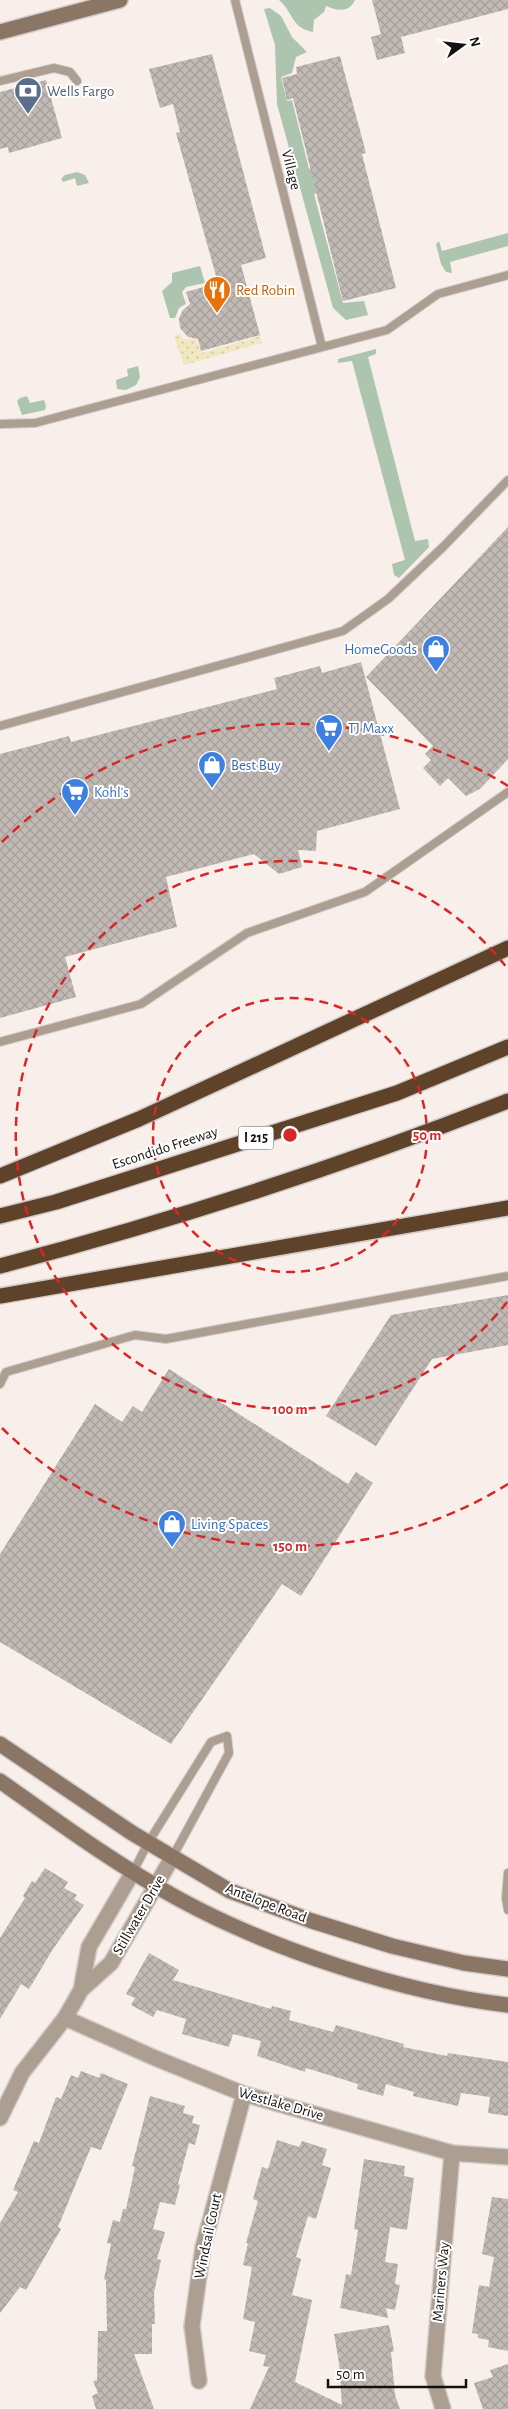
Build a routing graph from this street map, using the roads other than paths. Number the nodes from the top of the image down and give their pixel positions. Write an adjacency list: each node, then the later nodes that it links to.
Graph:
1 (120, 0): 3 (main road)
2 (234, 0): 7 (lane, Village)
3 (0, 32)
4 (0, 81): 5 (lane)
5 (77, 81)
6 (508, 275): 7 (lane)
7 (322, 347): 8 (lane)
8 (0, 424)
9 (508, 480): 10 (lane)
10 (0, 726)
11 (508, 792): 13 (lane)
12 (508, 948): 16 (highway)
13 (0, 1042)
14 (508, 1047): 18 (highway, Escondido Freeway / I 215)
15 (508, 1101): 19 (highway)
16 (0, 1176)
17 (508, 1208): 21 (highway)
18 (0, 1216)
19 (0, 1266)
20 (508, 1276): 22 (lane)
21 (0, 1296)
22 (0, 1384)
23 (0, 1744): 25 (main road, Antelope Road)
24 (0, 1781): 27 (main road, Antelope Road)
25 (148, 1843): 26 (main road, Antelope Road); 26 (lane); 27 (lane)
26 (172, 1858): 29 (street, Stillwater Drive); 31 (main road, Antelope Road)
27 (133, 1872): 29 (main road, Antelope Road); 32 (street, Stillwater Drive)
28 (508, 1872): 30 (lane)
29 (156, 1886): 32 (street, Stillwater Drive); 33 (main road, Antelope Road)
30 (508, 1910)
31 (508, 1969)
32 (81, 1990): 34 (street, Stillwater Drive)
33 (508, 2005)
34 (65, 2018): 35 (street, Westlake Drive); 36 (street, Stillwater Drive)
35 (244, 2094): 37 (street, Westlake Drive); 39 (street, Windsail Court)
36 (0, 2118)
37 (452, 2153): 38 (street, Westlake Drive); 40 (street, Mariners Way)
38 (508, 2157)
39 (199, 2381)
40 (443, 2409)

